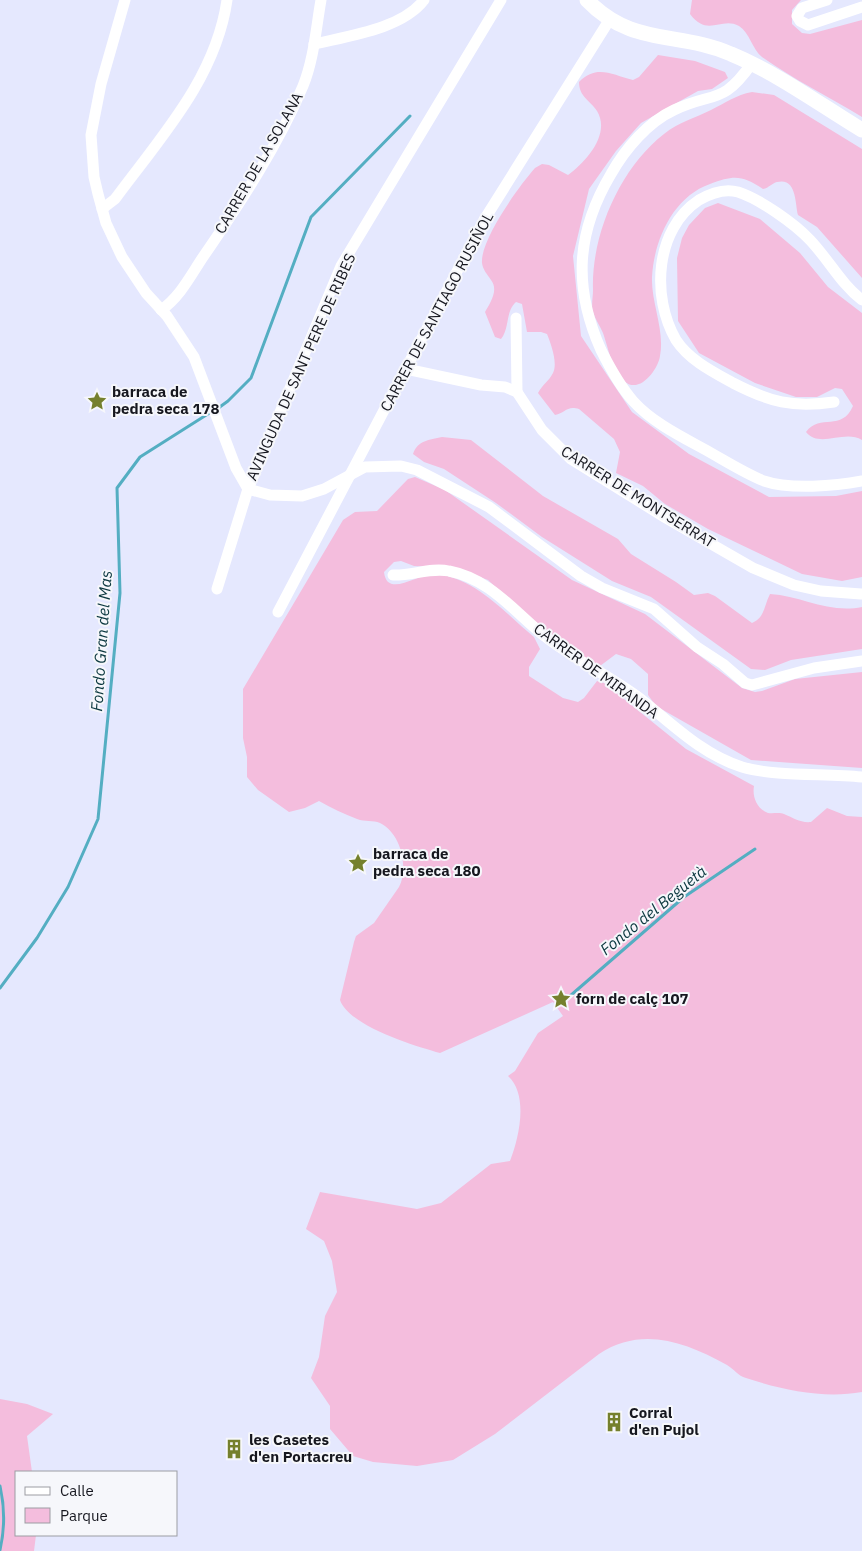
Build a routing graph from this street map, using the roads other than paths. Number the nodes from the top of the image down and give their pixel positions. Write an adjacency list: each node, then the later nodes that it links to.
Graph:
1 (125, 0): 13 (street)
2 (226, 0): 13 (street)
3 (321, 0): 10 (street, CARRER DE LA SOLANA)
4 (424, 0): 10 (street)
5 (501, 0): 22 (street, AVINGUDA DE SANT PERE DE RIBES)
6 (587, 0): 9 (street)
7 (828, 0): 8 (street)
8 (862, 7)
9 (610, 19): 11 (street); 17 (street, CARRER DE SANTIAGO RUSIÑOL)
10 (314, 44): 15 (street, CARRER DE LA SOLANA)
11 (752, 64): 12 (street); 21 (street)
12 (862, 130)
13 (102, 209): 15 (street)
14 (862, 300): 19 (street)
15 (161, 310): 22 (street)
16 (516, 318): 18 (street)
17 (406, 369): 18 (street); 20 (street, CARRER DE SANTIAGO RUSIÑOL)
18 (517, 392): 25 (street, CARRER DE MONTSERRAT)
19 (834, 402)
20 (352, 474): 22 (street); 26 (street, CARRER DE SANTIAGO RUSIÑOL); 27 (street)
21 (862, 481)
22 (248, 488): 24 (street, AVINGUDA DE SANT PERE DE RIBES)
23 (393, 575): 28 (street, CARRER DE MIRANDA)
24 (218, 589)
25 (860, 594)
26 (278, 612)
27 (862, 661)
28 (862, 777)

